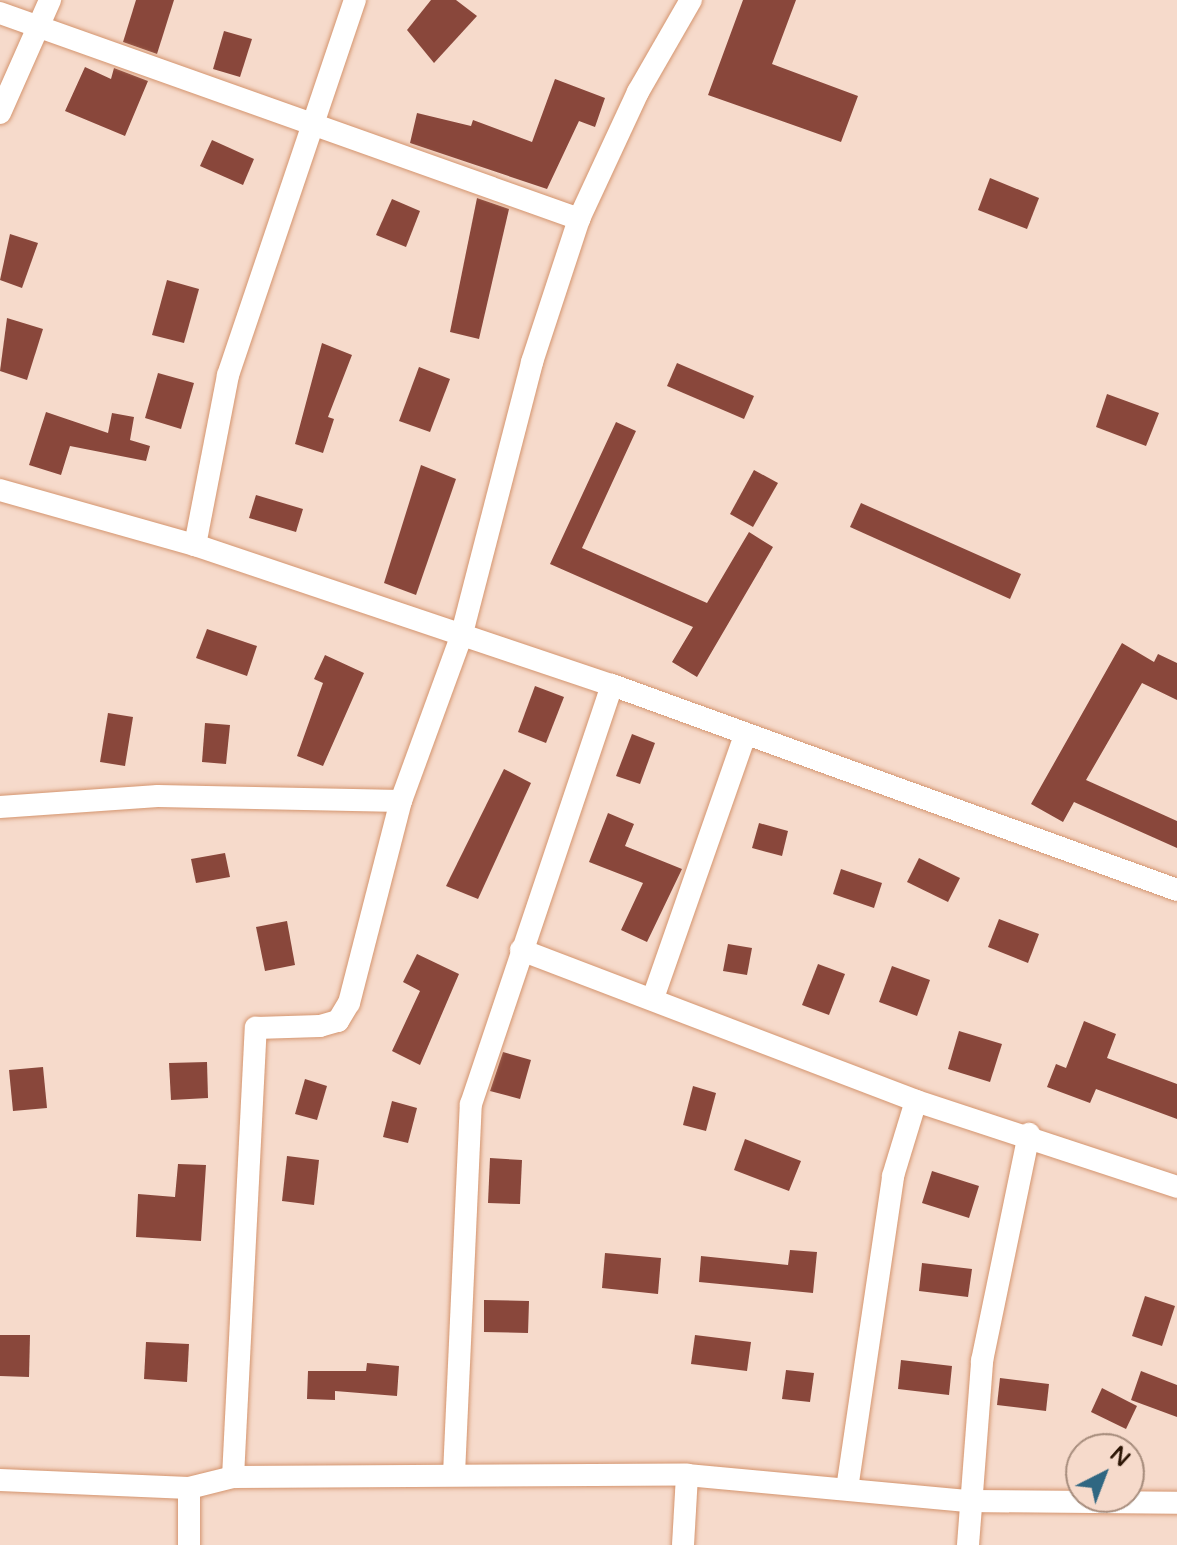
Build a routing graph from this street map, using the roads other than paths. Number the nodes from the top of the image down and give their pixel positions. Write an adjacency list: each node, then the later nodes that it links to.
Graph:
1 (50, 0): 5 (street)
2 (355, 0): 7 (street)
3 (691, 0): 8 (street)
4 (0, 13): 5 (street)
5 (39, 31): 6 (street); 7 (street)
6 (0, 113)
7 (315, 120): 8 (street); 10 (street)
8 (579, 219): 11 (street)
9 (0, 490): 10 (street)
10 (195, 545): 11 (street)
11 (461, 637): 12 (street); 14 (street)
12 (612, 685): 13 (street); 17 (street)
13 (745, 736): 16 (street); 18 (street)
14 (401, 801): 15 (street); 24 (street)
15 (0, 807)
16 (1177, 890)
17 (521, 950): 18 (street); 22 (street)
18 (653, 998): 19 (street)
19 (916, 1101): 20 (street); 27 (street)
20 (1029, 1134): 21 (street); 29 (street)
21 (1177, 1187)
22 (454, 1474): 23 (street); 24 (street)
23 (687, 1475): 27 (street); 31 (street)
24 (233, 1477): 26 (street)
25 (0, 1480): 26 (street)
26 (189, 1488): 30 (street)
27 (847, 1489): 29 (street)
28 (1175, 1496): 29 (street)
29 (967, 1501): 32 (street)
30 (189, 1545)
31 (683, 1545)
32 (968, 1545)

